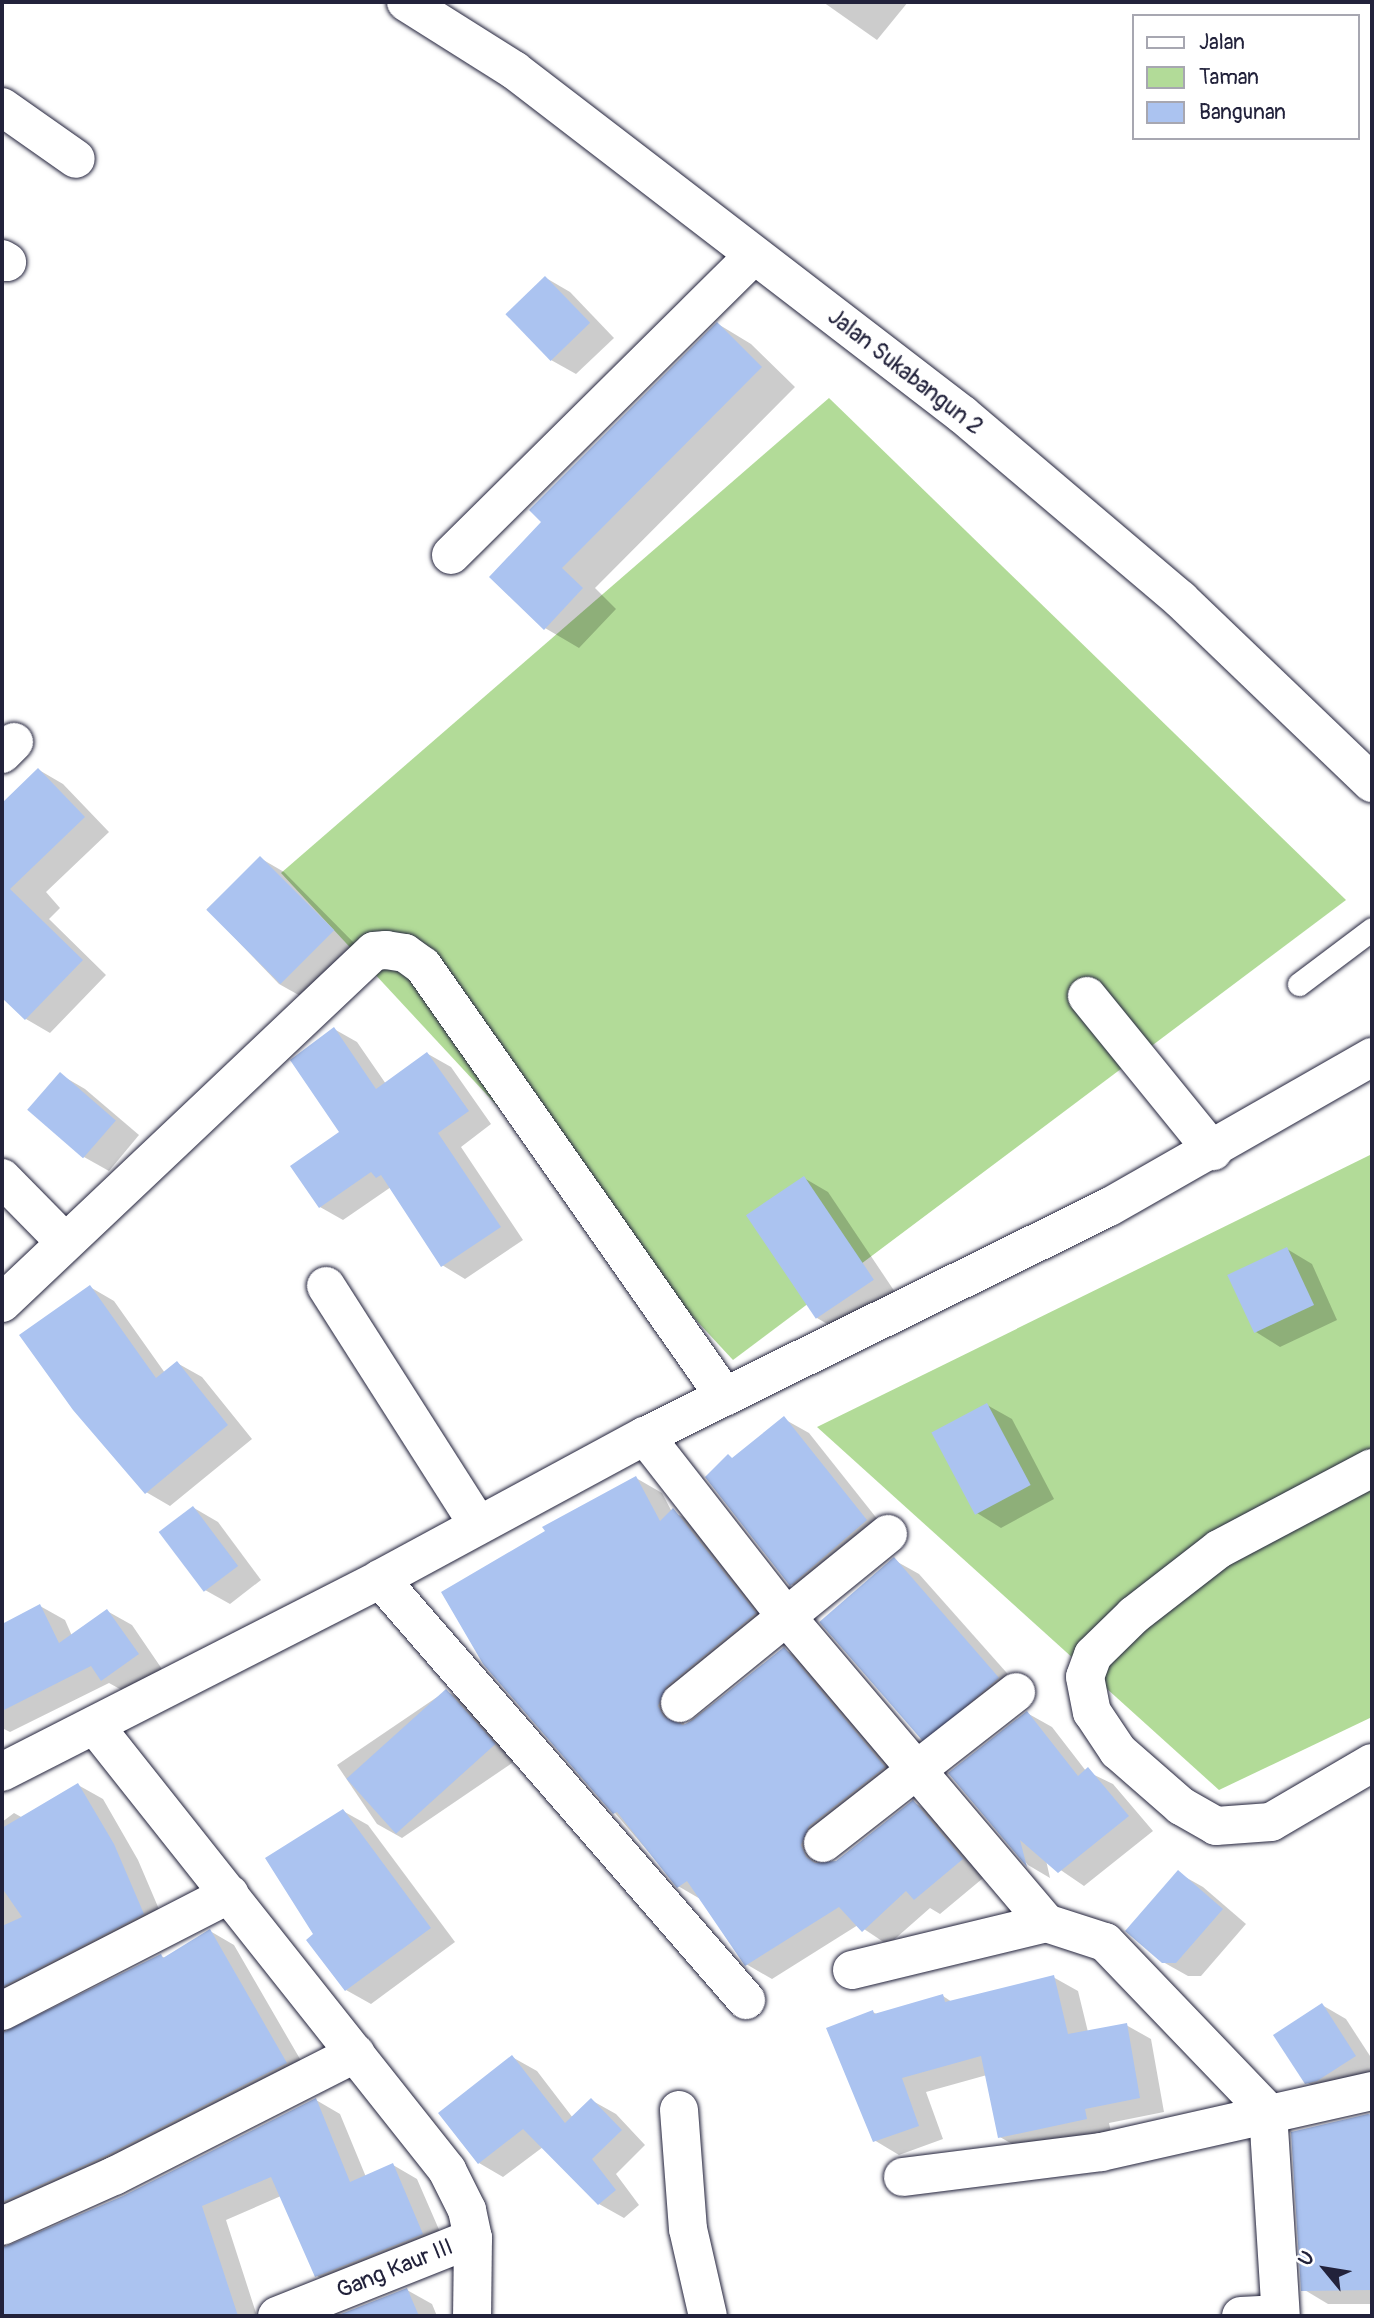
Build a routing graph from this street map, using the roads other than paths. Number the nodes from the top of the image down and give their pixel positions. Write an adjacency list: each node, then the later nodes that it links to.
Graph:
1 (405, 2): 4 (street, Jalan Sukabangun 2)
2 (2, 107): 3 (street)
3 (76, 159)
4 (752, 257): 5 (street); 6 (street, Jalan Sukabangun 2)
5 (451, 555)
6 (1372, 783)
7 (1372, 929): 8 (lane)
8 (1299, 984)
9 (1087, 996): 11 (street)
10 (1372, 1057): 11 (street)
11 (1213, 1151): 16 (street)
12 (2, 1178): 13 (street)
13 (65, 1242): 15 (street); 16 (street)
14 (326, 1286): 19 (street)
15 (2, 1303)
16 (725, 1397): 17 (street)
17 (645, 1436): 19 (street); 22 (street)
18 (1372, 1468): 26 (street)
19 (478, 1525): 21 (street)
20 (888, 1534): 22 (street)
21 (380, 1579): 25 (street); 33 (street)
22 (785, 1615): 24 (street); 27 (street)
23 (1016, 1692): 27 (street)
24 (680, 1703)
25 (95, 1726): 28 (street); 30 (street)
26 (1372, 1763)
27 (920, 1770): 29 (street); 31 (street)
28 (2, 1772)
29 (823, 1843)
30 (230, 1894): 34 (street); 35 (street)
31 (1046, 1923): 32 (street); 38 (street)
32 (852, 1970)
33 (746, 2000)
34 (2, 2011)
35 (356, 2053): 40 (street); 41 (street)
36 (1372, 2091): 38 (street)
37 (679, 2110): 45 (street)
38 (1268, 2112): 39 (street); 42 (street)
39 (903, 2177)
40 (2, 2226)
41 (473, 2238): 43 (street, Gang Kaur III); 44 (street)
42 (1281, 2315): 46 (street)
43 (278, 2316)
44 (472, 2316)
45 (708, 2316)
46 (1241, 2316)

